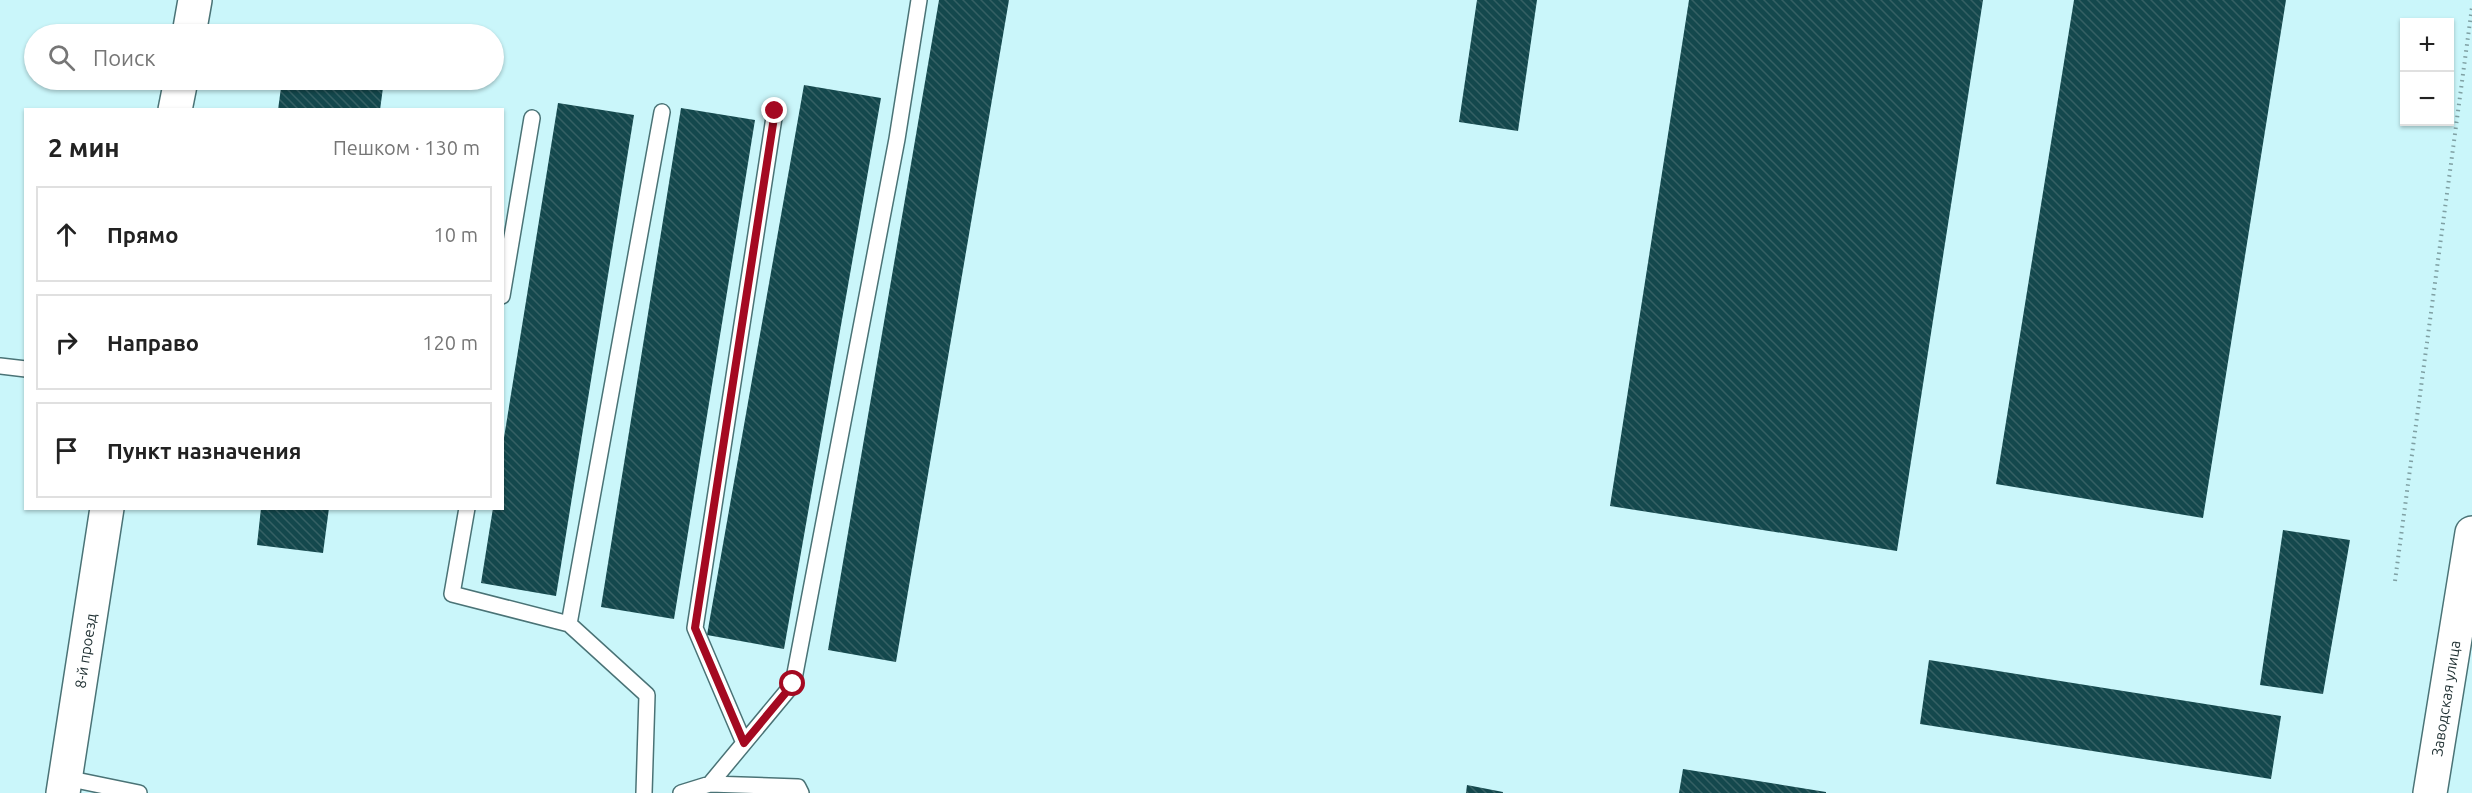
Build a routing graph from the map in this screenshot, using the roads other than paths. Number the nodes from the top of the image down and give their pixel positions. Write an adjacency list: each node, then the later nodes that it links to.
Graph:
1 (195, 0): 3 (street)
2 (919, 0): 16 (lane)
3 (191, 24)
4 (179, 90): 5 (street)
5 (176, 108)
6 (775, 111): 16 (lane)
7 (662, 112): 15 (lane)
8 (532, 118): 9 (lane)
9 (504, 284)
10 (0, 366): 11 (lane)
11 (24, 369)
12 (107, 510): 18 (street, 8-й проезд)
13 (467, 510): 15 (lane)
14 (2472, 533): 23 (street, Заводская улица)
15 (569, 624): 20 (lane)
16 (744, 743): 17 (lane)
17 (710, 784): 21 (lane); 22 (lane)
18 (64, 785): 19 (lane)
19 (139, 793)
20 (644, 793)
21 (681, 793)
22 (801, 793)
23 (2430, 793)

